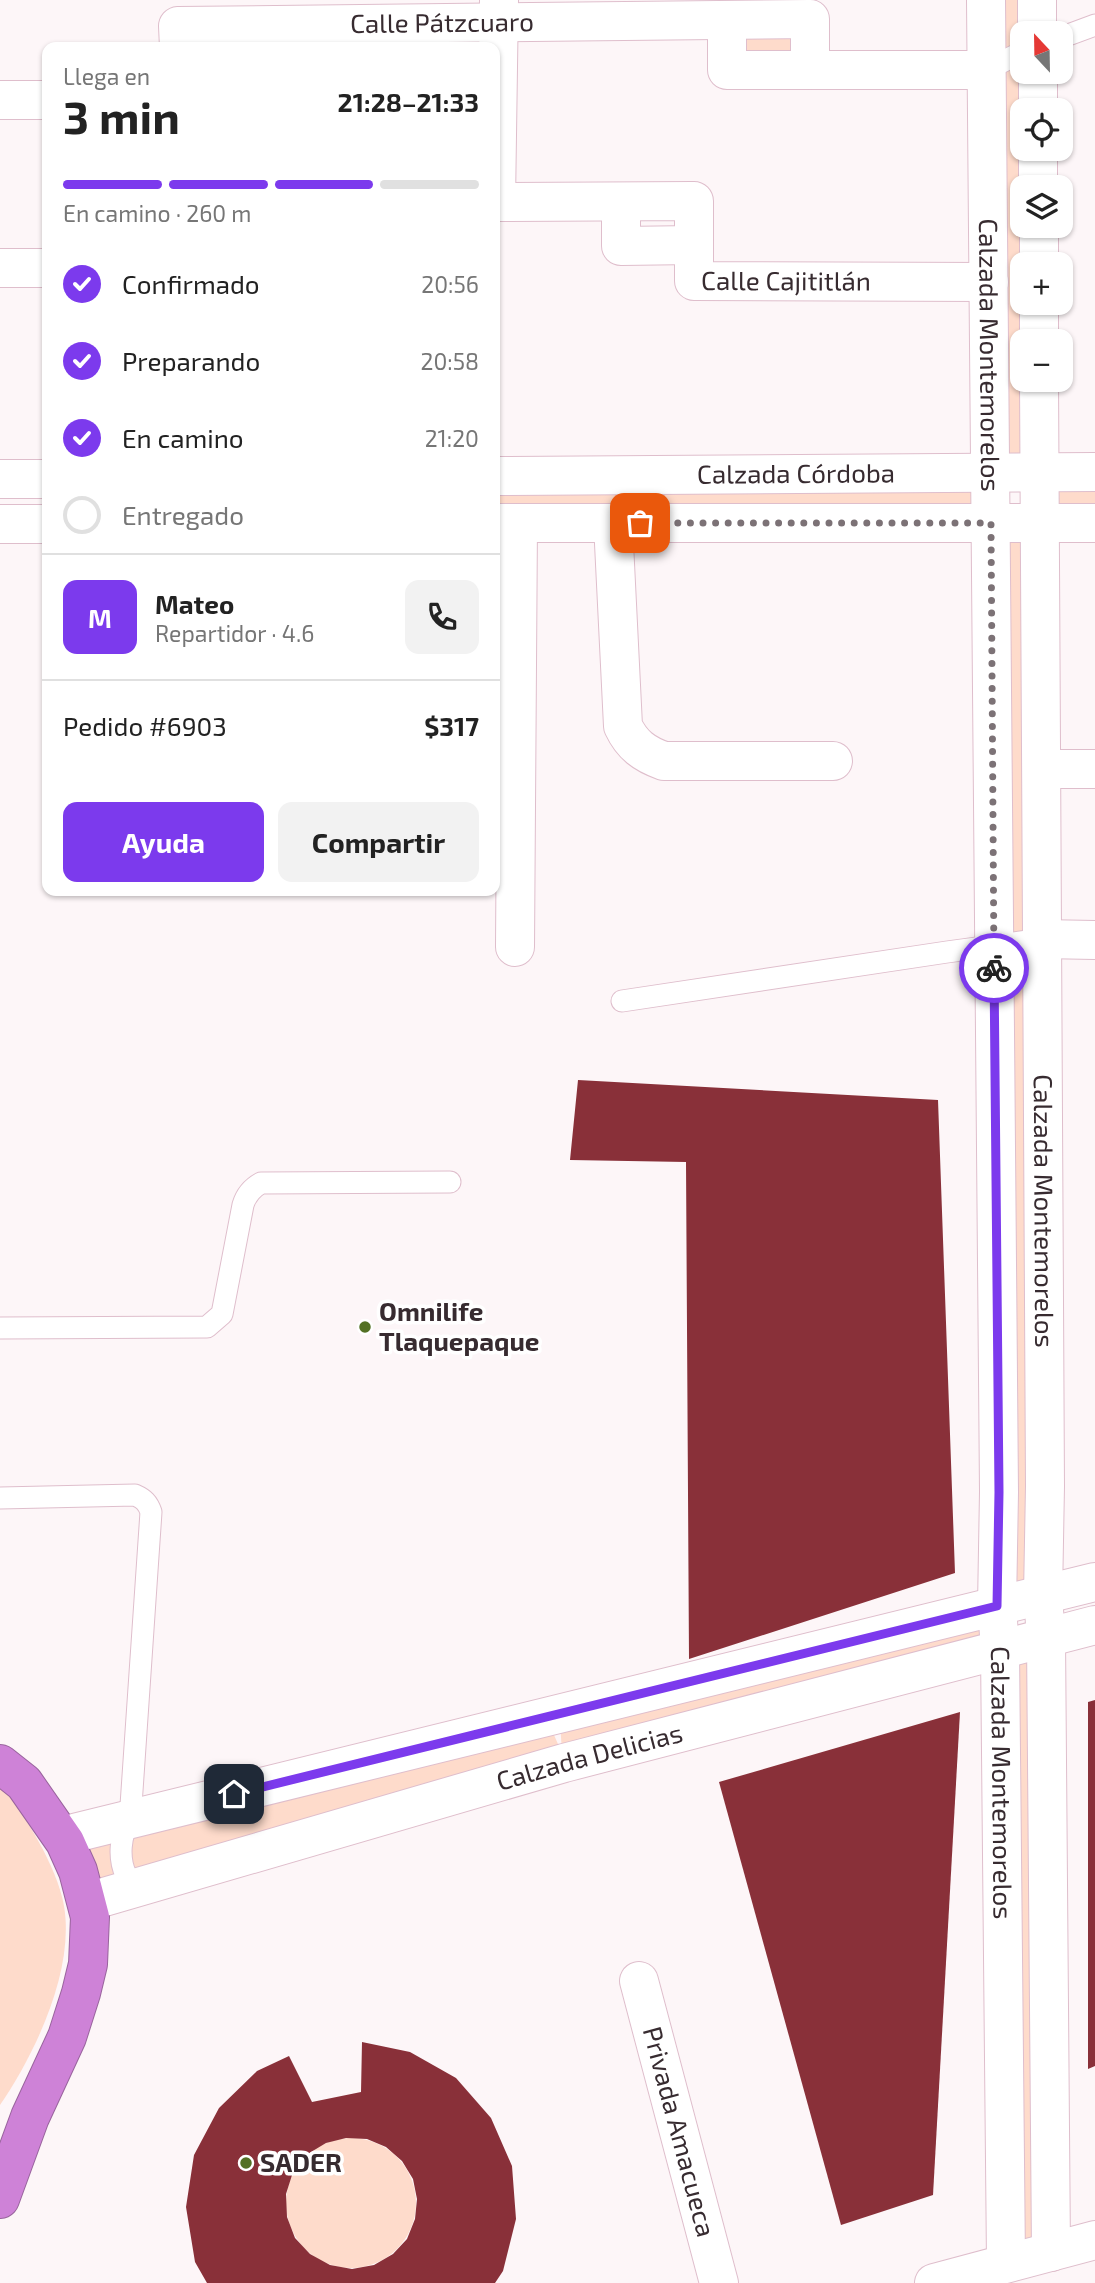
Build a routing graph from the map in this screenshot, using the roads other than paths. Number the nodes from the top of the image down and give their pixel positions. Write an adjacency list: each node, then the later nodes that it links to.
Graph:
1 (986, 0): 14 (street, Calzada Montemorelos)
2 (1037, 0): 5 (street)
3 (500, 12): 4 (street, Calle Pátzcuaro); 8 (street, Calle Pátzcuaro); 11 (street)
4 (727, 20): 13 (street); 13 (street, Calle Pátzcuaro)
5 (1037, 21)
6 (1095, 25): 7 (lane)
7 (1073, 33)
8 (346, 36): 9 (street, Calle Pátzcuaro)
9 (238, 37): 10 (street, Calle Pátzcuaro)
10 (178, 42)
11 (499, 42)
12 (1010, 58): 14 (lane)
13 (810, 70): 14 (street)
14 (986, 70): 18 (street, Calzada Montemorelos)
15 (0, 100): 16 (street)
16 (42, 100)
17 (500, 202): 21 (street, Calle Cajititlán)
18 (1005, 222): 21 (street, Calzada Montemorelos)
19 (0, 268): 20 (street)
20 (42, 268)
21 (989, 282): 25 (street, Calzada Montemorelos)
22 (1039, 392): 23 (street, Calzada Montemorelos)
23 (1040, 472): 24 (street, Calzada Córdoba); 25 (street, Calzada Córdoba); 35 (street, Calzada Montemorelos)
24 (1095, 472)
25 (990, 473): 26 (street, Calzada Córdoba); 31 (street, Calzada Montemorelos)
26 (500, 476)
27 (0, 479): 28 (street)
28 (42, 479)
29 (507, 523): 30 (street, Calzada Córdoba); 42 (street)
30 (613, 523): 31 (street, Calzada Córdoba); 36 (street)
31 (991, 523): 35 (street, Calzada Córdoba); 41 (street, Calzada Montemorelos)
32 (1095, 523): 35 (street, Calzada Córdoba)
33 (0, 524): 34 (street)
34 (42, 524)
35 (1040, 524): 37 (street, Calzada Montemorelos)
36 (833, 761)
37 (1042, 769): 38 (street); 39 (street, Calzada Montemorelos)
38 (1095, 769)
39 (1042, 939): 40 (street); 41 (lane); 44 (street, Calzada Montemorelos)
40 (1095, 940)
41 (994, 945): 43 (lane); 45 (street, Calzada Montemorelos)
42 (515, 947)
43 (622, 1001)
44 (1043, 1131): 45 (street); 48 (street, Calzada Montemorelos)
45 (996, 1133): 47 (street, Calzada Montemorelos)
46 (450, 1182): 49 (lane)
47 (997, 1301): 48 (street); 51 (street, Calzada Montemorelos)
48 (1044, 1303): 50 (street, Calzada Montemorelos)
49 (0, 1328)
50 (1045, 1486): 51 (street); 54 (street, Calzada Montemorelos)
51 (999, 1492): 55 (street, Calzada Montemorelos)
52 (0, 1498): 62 (lane)
53 (1095, 1582): 54 (street, Calzada Delicias)
54 (1043, 1596): 55 (street, Calzada Delicias); 57 (street, Calzada Montemorelos)
55 (997, 1606): 58 (street, Calzada Montemorelos); 59 (street, Calzada Delicias)
56 (1095, 1625): 57 (street, Calzada Delicias)
57 (1046, 1637): 58 (street, Calzada Delicias); 69 (street, Calzada Montemorelos)
58 (1000, 1650): 61 (street, Calzada Delicias); 70 (street, Calzada Montemorelos)
59 (552, 1716): 61 (street); 62 (street, Calzada Delicias)
60 (0, 1763): 63 (highway)
61 (565, 1763): 64 (street, Calzada Delicias)
62 (130, 1820): 63 (street, Calzada Delicias); 64 (lane)
63 (62, 1836): 65 (highway)
64 (138, 1887): 65 (street, Calzada Delicias)
65 (87, 1902): 67 (highway)
66 (639, 1981): 71 (street, Privada Amacueca)
67 (0, 2199)
68 (1095, 2240): 69 (street)
69 (1051, 2252): 70 (street)
70 (1006, 2263): 72 (street)
71 (719, 2283)
72 (934, 2283)

